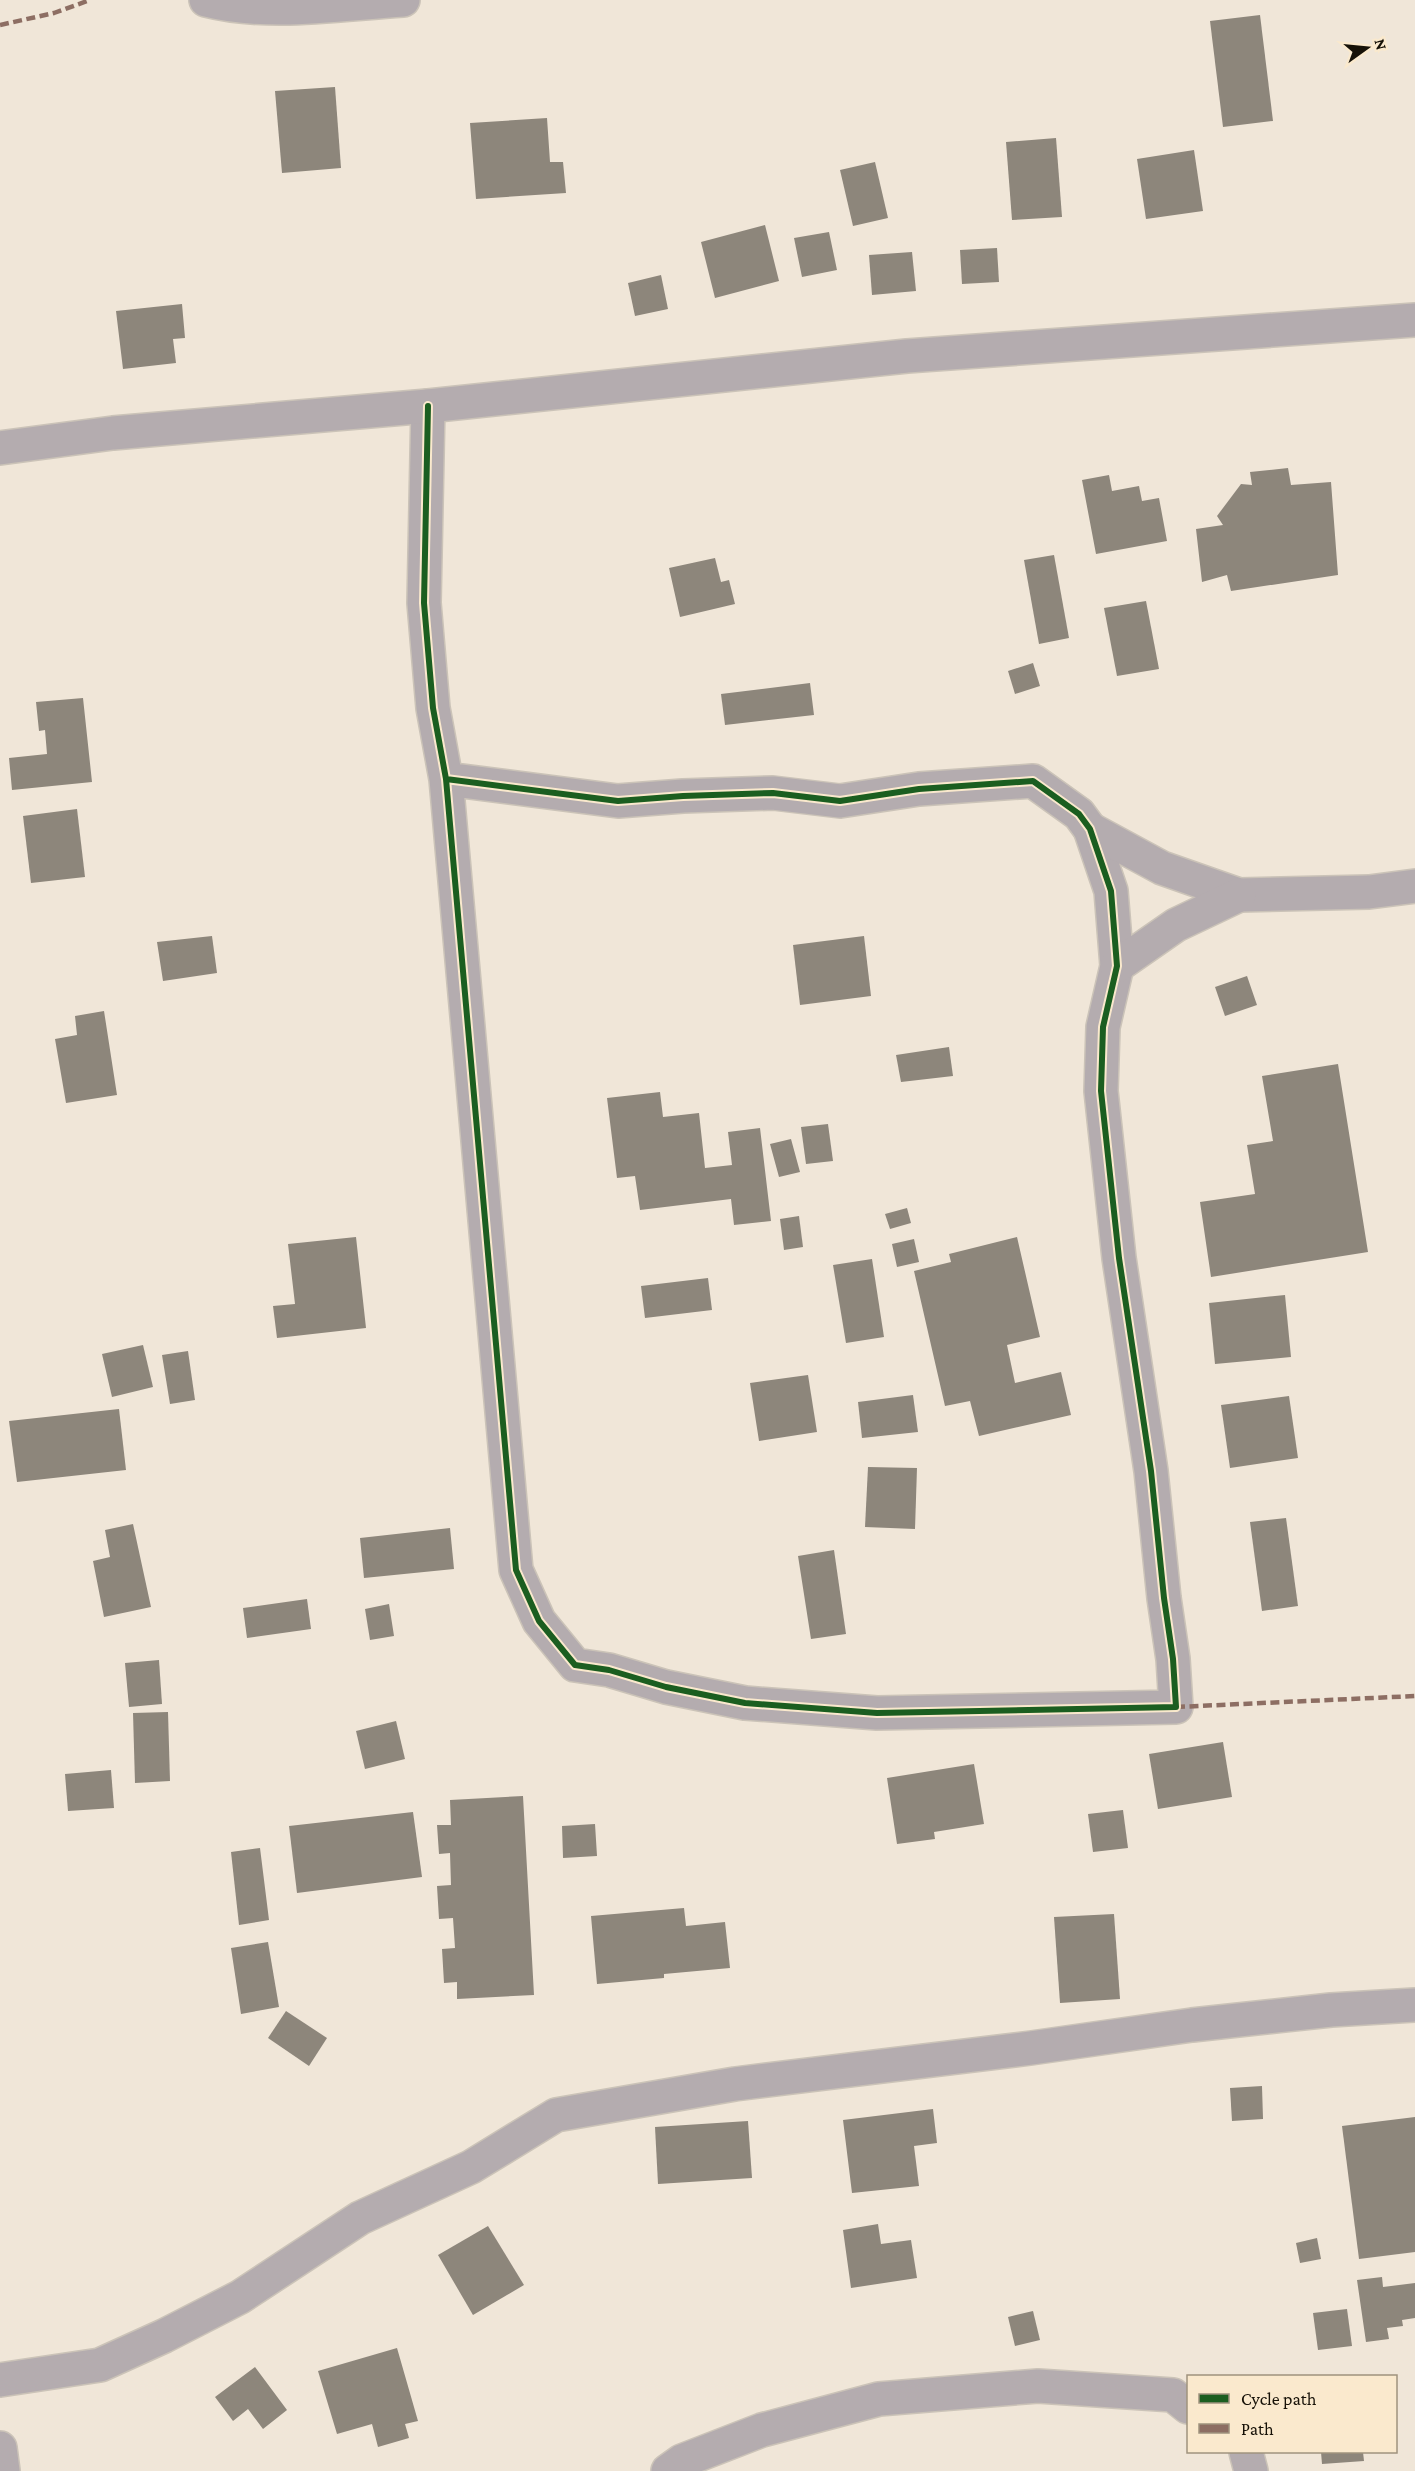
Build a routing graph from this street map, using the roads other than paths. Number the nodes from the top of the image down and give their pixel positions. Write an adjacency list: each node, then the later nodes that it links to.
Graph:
1 (206, 0): 2 (street)
2 (403, 0)
3 (1415, 320): 4 (street)
4 (428, 406): 5 (street); 6 (street)
5 (0, 448)
6 (447, 779): 7 (street); 10 (street)
7 (1090, 829): 9 (street); 10 (street)
8 (1415, 886): 9 (street)
9 (1239, 895): 10 (street)
10 (1117, 966)
11 (1415, 2005): 12 (street)
12 (0, 2380)
13 (1187, 2406): 17 (street)
14 (0, 2448): 16 (street)
15 (1246, 2453): 18 (street)
16 (3, 2471)
17 (668, 2471)
18 (1251, 2471)

